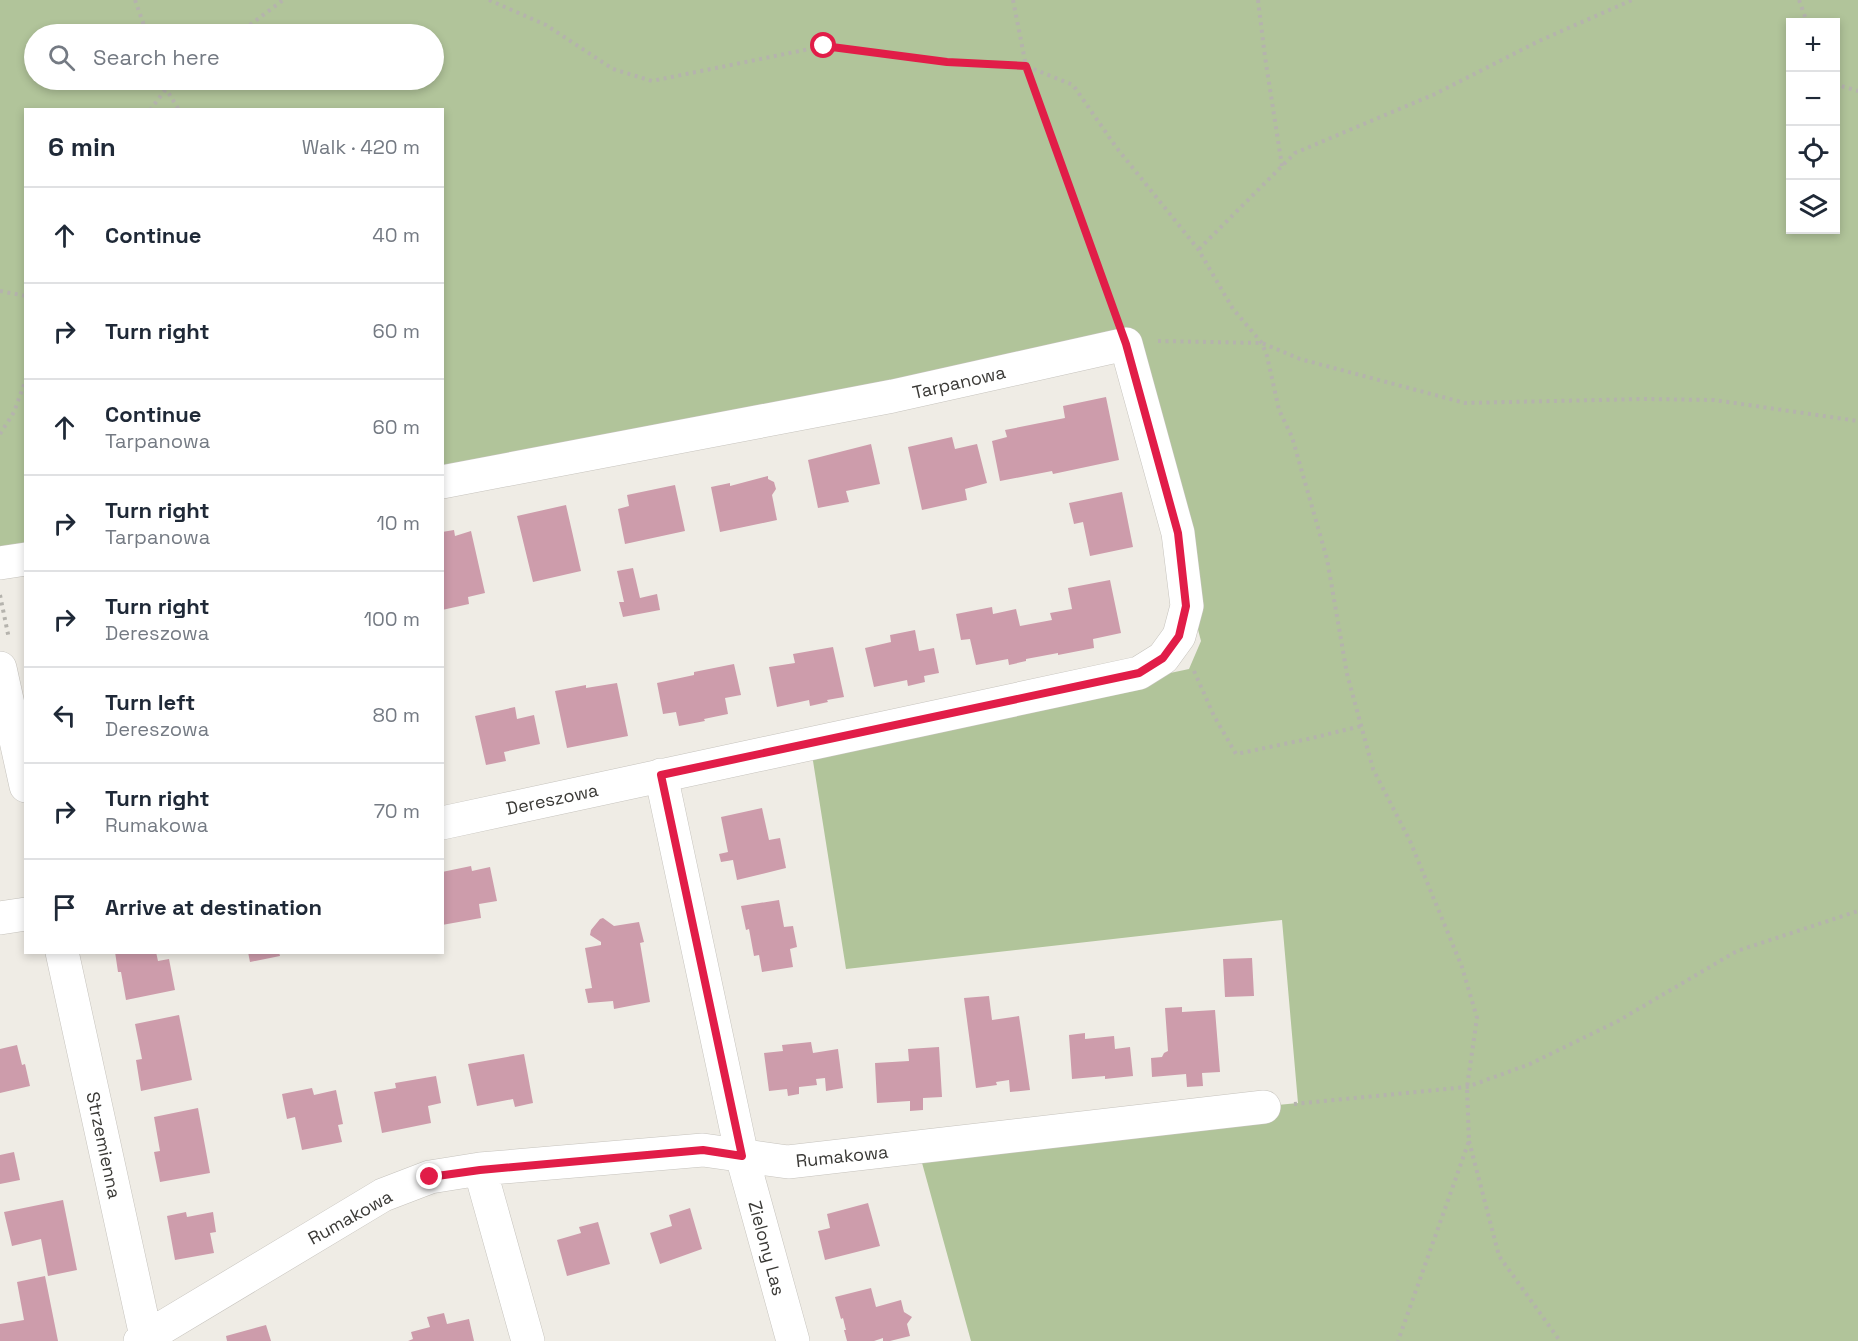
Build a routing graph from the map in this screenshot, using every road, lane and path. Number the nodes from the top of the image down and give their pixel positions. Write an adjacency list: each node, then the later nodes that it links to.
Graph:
1 (135, 0): 9 (path)
2 (284, 0): 10 (path)
3 (489, 0): 11 (path)
4 (1013, 0): 11 (path)
5 (1258, 0): 18 (path)
6 (1632, 0): 18 (path)
7 (1799, 0): 8 (path)
8 (1806, 18)
9 (143, 24)
10 (252, 24)
11 (1026, 66): 19 (path); 22 (path)
12 (1840, 86): 15 (path)
13 (165, 90): 16 (path)
14 (167, 90): 17 (path)
15 (1858, 91)
16 (152, 108)
17 (177, 108)
18 (1282, 167): 19 (path)
19 (1198, 249): 23 (path)
20 (0, 291): 21 (path)
21 (24, 296)
22 (1125, 342): 23 (path); 27 (street, Tarpanowa); 30 (street)
23 (1262, 344): 25 (path); 32 (path)
24 (24, 384): 26 (path)
25 (1858, 421)
26 (0, 434)
27 (444, 482)
28 (24, 559): 29 (street)
29 (0, 563)
30 (1179, 636): 32 (path); 33 (street, Dereszowa)
31 (0, 668): 34 (street)
32 (1361, 726): 40 (path)
33 (661, 775): 35 (street, Dereszowa); 43 (street)
34 (24, 777)
35 (444, 823)
36 (1858, 911): 40 (path)
37 (24, 914): 38 (street)
38 (0, 918)
39 (62, 954): 45 (street, Strzemienna)
40 (1467, 1087): 41 (path); 42 (path)
41 (1264, 1107): 43 (street, Rumakowa)
42 (1469, 1141): 48 (path); 49 (path)
43 (742, 1156): 44 (street, Rumakowa); 47 (street, Zielony Las)
44 (480, 1170): 45 (street, Rumakowa); 46 (street)
45 (144, 1340)
46 (528, 1341)
47 (792, 1341)
48 (1398, 1341)
49 (1560, 1341)

